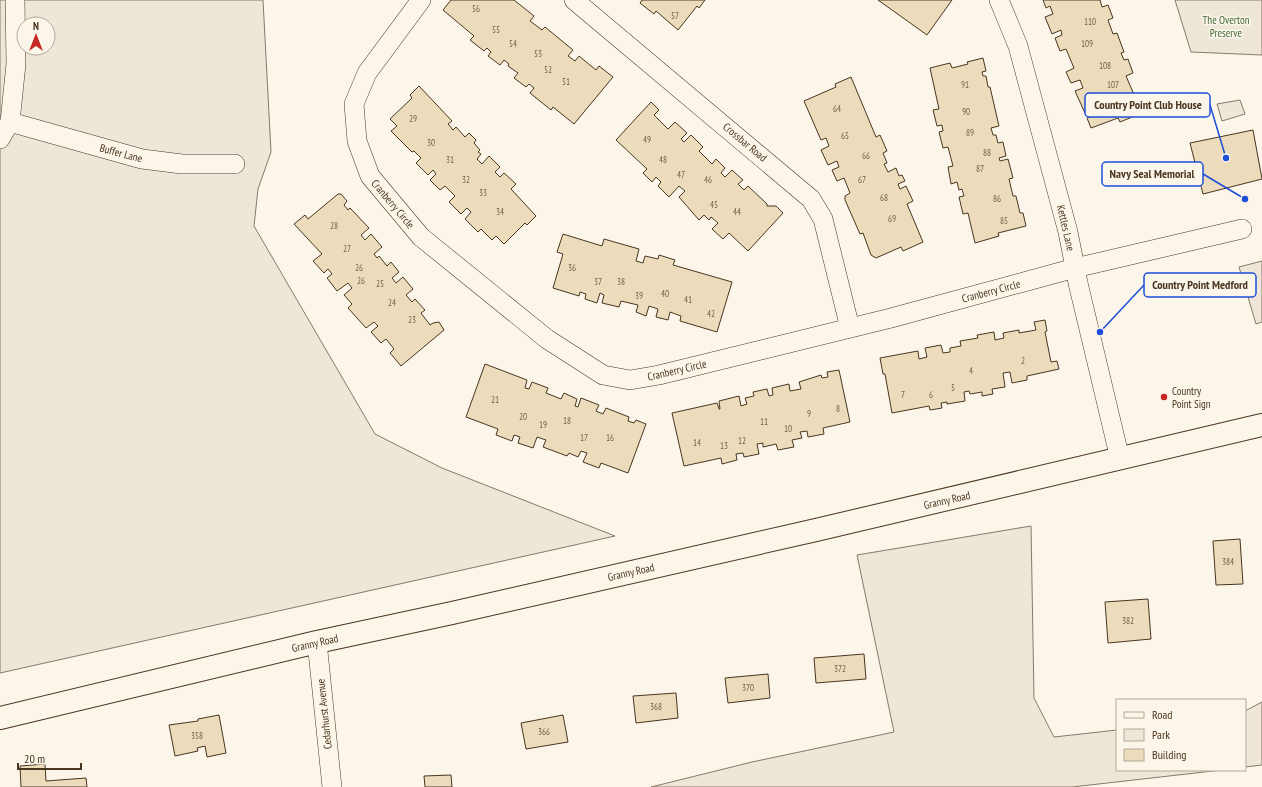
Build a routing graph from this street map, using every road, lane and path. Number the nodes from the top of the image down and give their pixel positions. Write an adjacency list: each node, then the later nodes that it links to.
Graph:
1 (15, 0): 5 (street)
2 (421, 0): 10 (street, Cranberry Circle)
3 (574, 0): 10 (street, Crossbar Road)
4 (999, 0): 9 (street, Kettles Lane)
5 (10, 122): 6 (street); 7 (street, Buffer Lane)
6 (0, 139)
7 (235, 164)
8 (1242, 229): 9 (street, Cranberry Circle)
9 (1075, 268): 10 (street, Cranberry Circle); 12 (street, Kettles Lane)
10 (850, 328)
11 (1262, 425): 12 (street, Granny Road)
12 (1120, 459): 13 (street, Granny Road)
13 (317, 642): 14 (street, Granny Road); 15 (street, Cedarhurst Avenue)
14 (0, 718)
15 (332, 787)

